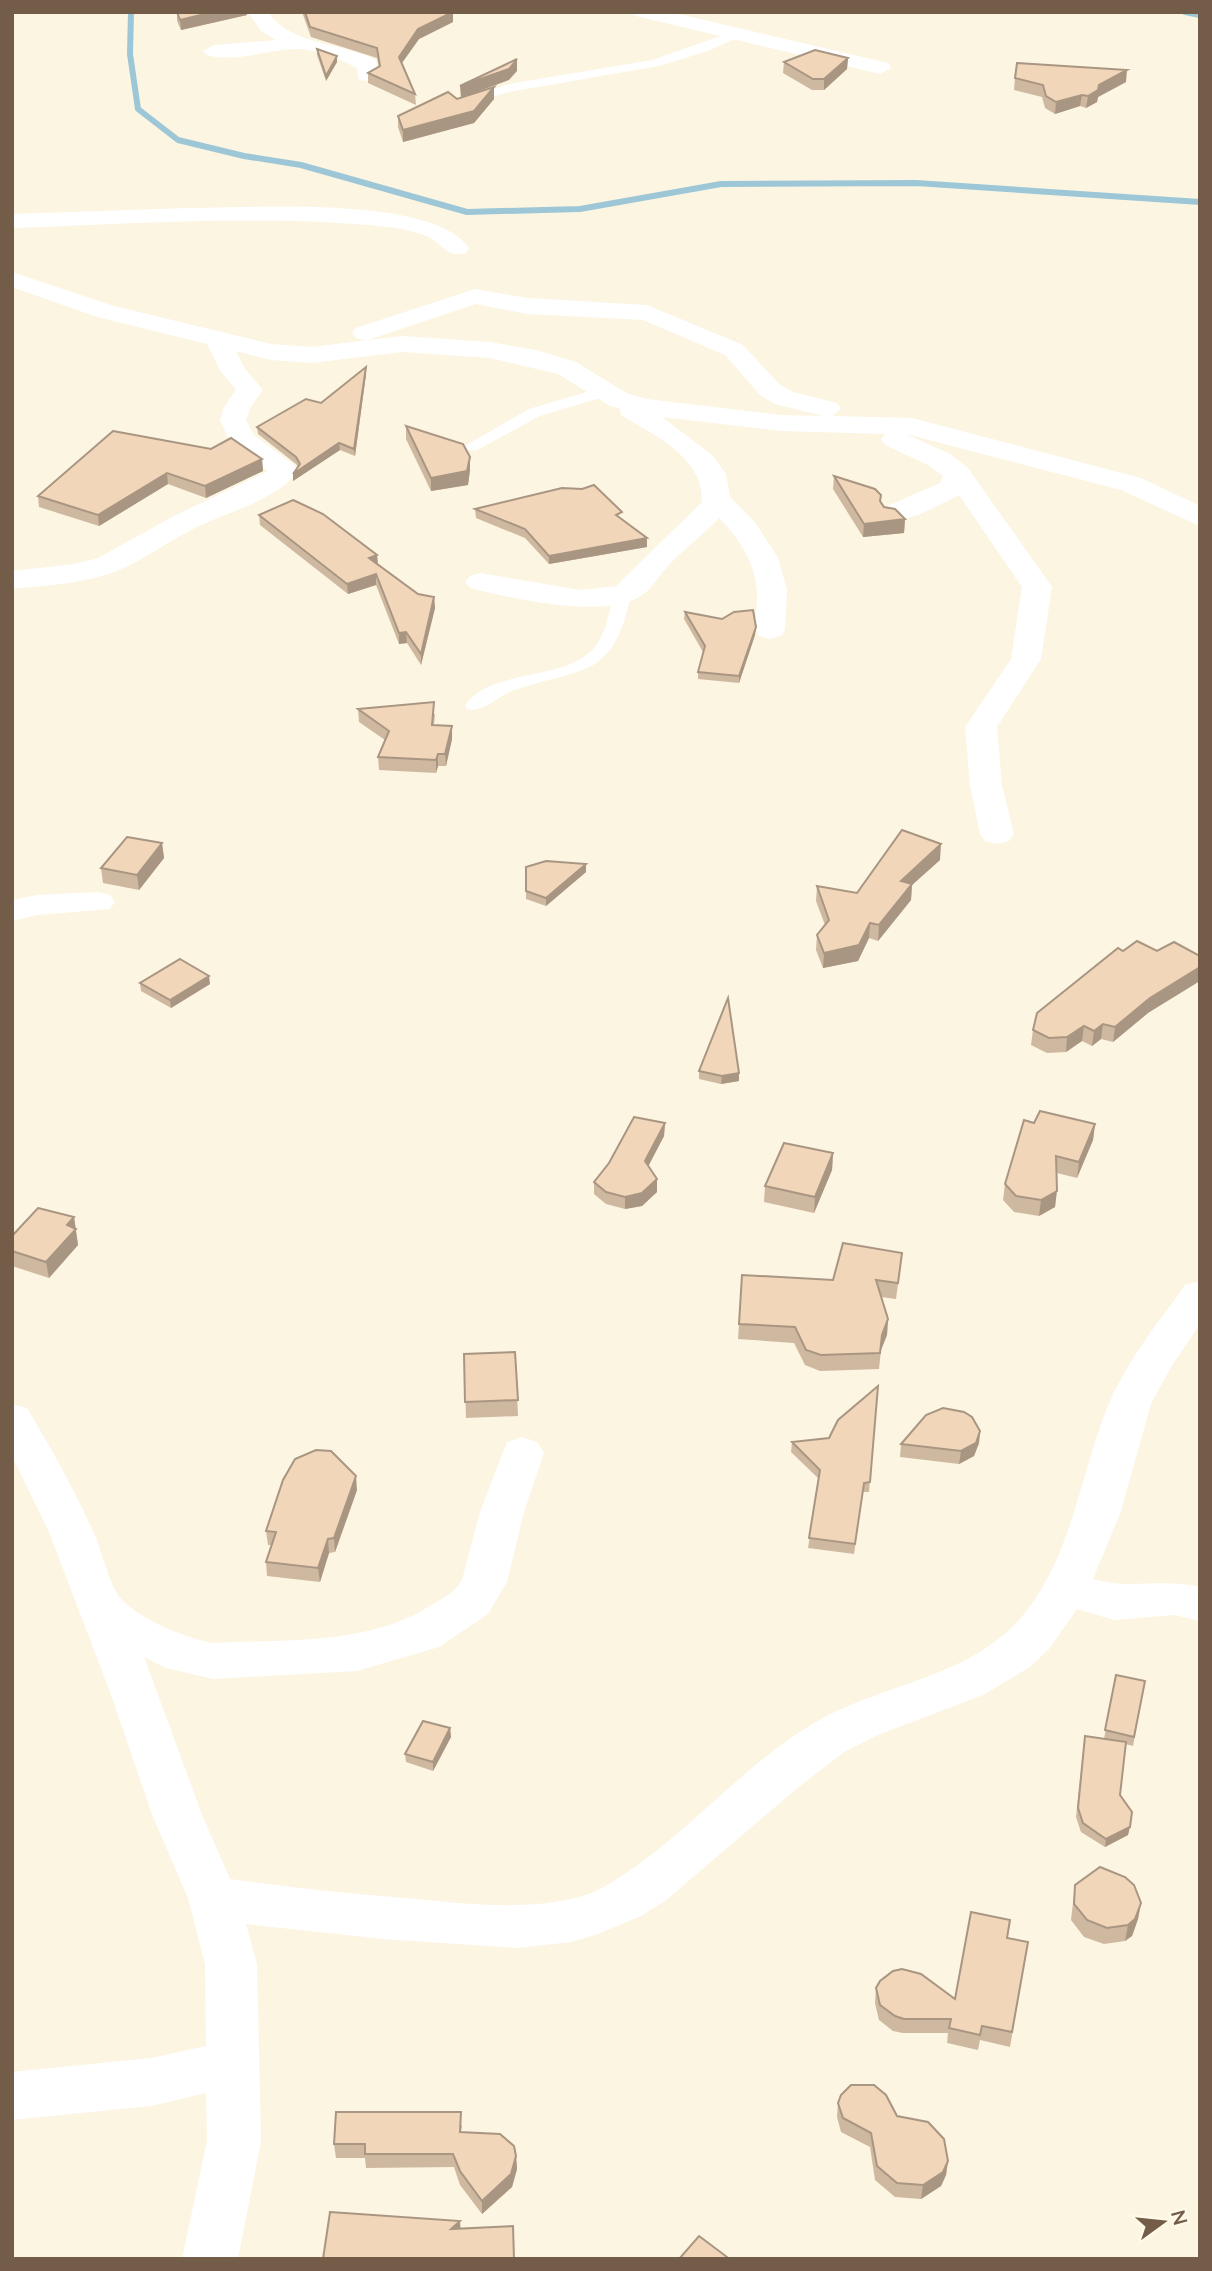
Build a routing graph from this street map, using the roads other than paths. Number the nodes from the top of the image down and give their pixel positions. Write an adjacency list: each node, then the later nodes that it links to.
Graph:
1 (258, 12): 4 (street)
2 (643, 12): 3 (street)
3 (739, 34): 6 (street); 8 (lane)
4 (296, 42): 5 (street); 7 (street)
5 (214, 51)
6 (880, 68)
7 (367, 75)
8 (457, 104)
9 (12, 221): 10 (street)
10 (457, 248)
11 (12, 279): 12 (street)
12 (217, 339): 13 (street); 21 (street)
13 (311, 355): 14 (street); 15 (street)
14 (612, 396): 15 (street); 16 (lane); 18 (street)
15 (864, 424): 17 (street); 20 (street)
16 (471, 447)
17 (958, 474): 19 (street); 26 (street)
18 (717, 500): 23 (street); 24 (street)
19 (895, 513)
20 (1200, 517)
21 (12, 580)
22 (480, 582): 23 (street)
23 (622, 594): 25 (lane)
24 (770, 630)
25 (474, 705)
26 (998, 834)
27 (98, 902): 28 (street)
28 (12, 911)
29 (1200, 1295): 32 (street)
30 (12, 1419): 34 (street)
31 (522, 1453): 34 (street)
32 (1065, 1588): 33 (street); 35 (street)
33 (1200, 1604)
34 (102, 1610): 35 (street)
35 (214, 1898): 36 (street)
36 (234, 2063): 37 (street); 38 (street)
37 (12, 2096)
38 (210, 2259)

